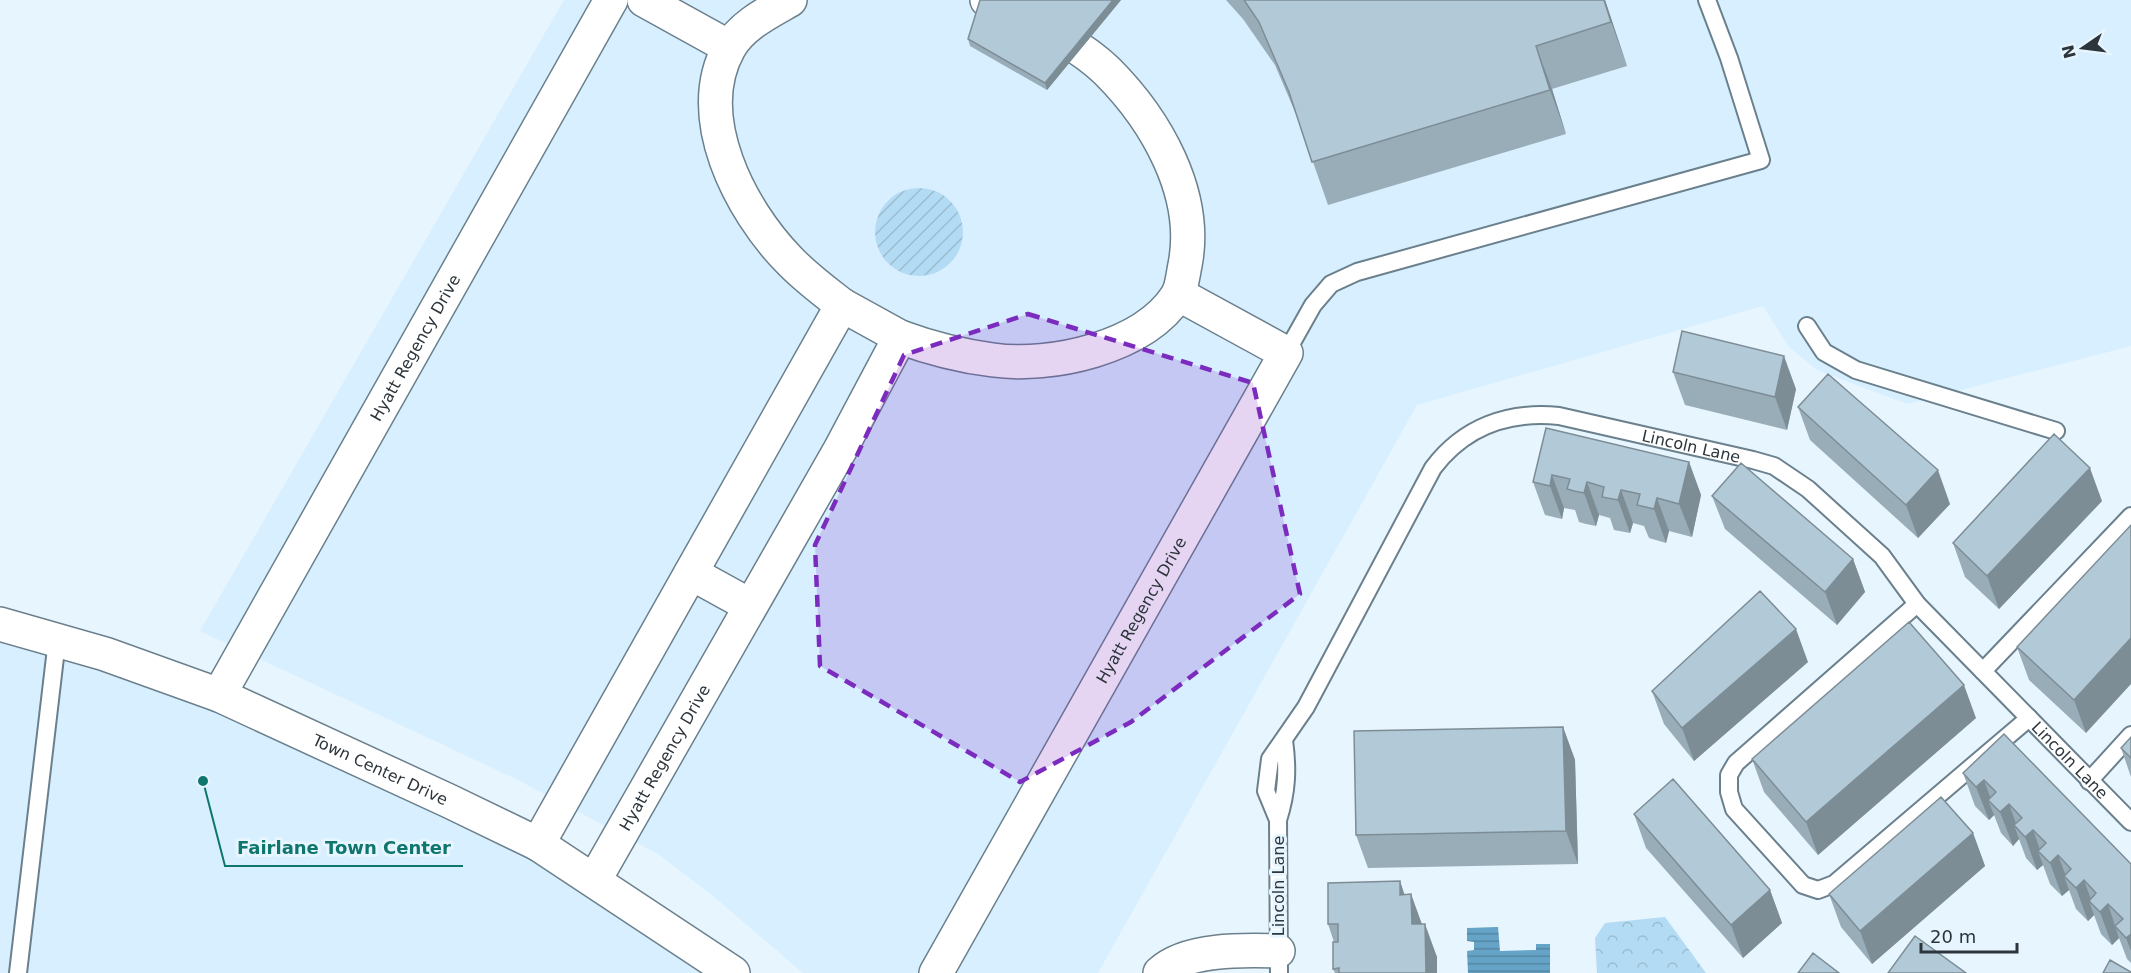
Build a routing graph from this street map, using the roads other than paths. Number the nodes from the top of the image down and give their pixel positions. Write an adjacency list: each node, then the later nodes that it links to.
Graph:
1 (611, 0): 20 (street, Hyatt Regency Drive)
2 (644, 0): 6 (street)
3 (790, 0): 6 (street)
4 (987, 0): 7 (street)
5 (1707, 0): 11 (lane)
6 (729, 47): 8 (street)
7 (1178, 294): 10 (street); 11 (street)
8 (842, 305): 10 (street); 14 (street)
9 (1807, 326): 12 (lane)
10 (900, 337): 16 (street, Hyatt Regency Drive)
11 (1286, 353): 30 (street, Hyatt Regency Drive)
12 (2056, 431)
13 (2131, 516): 19 (lane)
14 (691, 573): 16 (street); 25 (street)
15 (1917, 604): 19 (lane, Lincoln Lane); 21 (lane); 27 (lane, Lincoln Lane)
16 (749, 605): 26 (street, Hyatt Regency Drive)
17 (0, 624): 18 (street, Town Center Drive)
18 (57, 640): 20 (street, Town Center Drive); 28 (lane)
19 (1983, 671): 21 (lane, Lincoln Lane)
20 (219, 695): 25 (street, Town Center Drive)
21 (2029, 718): 23 (lane, Lincoln Lane)
22 (2131, 735): 23 (lane)
23 (2089, 781): 24 (lane, Lincoln Lane)
24 (2131, 822)
25 (538, 844): 26 (street, Town Center Drive)
26 (595, 879): 29 (street, Town Center Drive)
27 (1279, 962): 31 (street, Lincoln Lane)
28 (18, 973)
29 (733, 973)
30 (936, 973)
31 (1160, 973)

